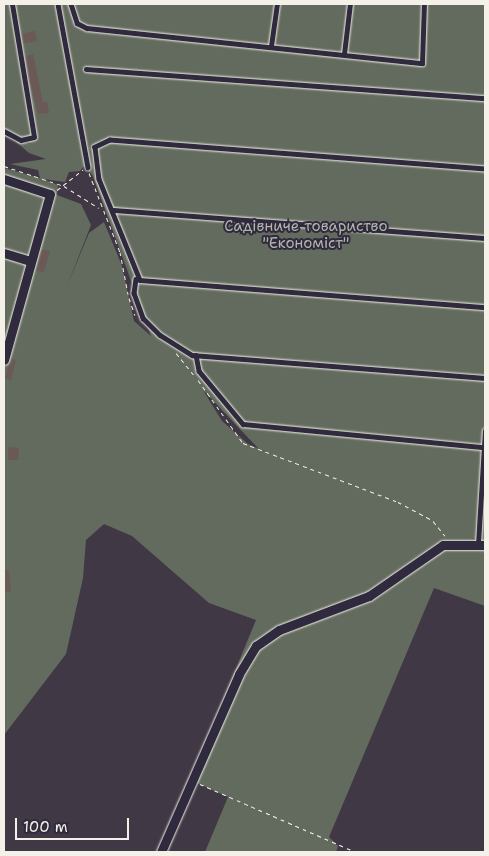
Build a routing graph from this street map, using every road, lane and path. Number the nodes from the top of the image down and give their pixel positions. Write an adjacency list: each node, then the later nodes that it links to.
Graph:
1 (12, 4): 11 (lane)
2 (58, 4): 13 (lane)
3 (71, 4): 7 (lane)
4 (276, 4): 7 (lane)
5 (350, 4): 8 (lane)
6 (424, 4): 8 (lane)
7 (271, 46): 8 (lane)
8 (344, 54)
9 (86, 69): 10 (lane)
10 (485, 98)
11 (4, 131)
12 (4, 165): 16 (path)
13 (88, 167): 16 (path); 18 (path)
14 (485, 169): 19 (lane)
15 (4, 179): 17 (street)
16 (64, 186): 17 (path); 18 (path)
17 (50, 194): 22 (street)
18 (100, 208): 25 (path)
19 (113, 210): 20 (lane); 23 (lane)
20 (485, 238)
21 (4, 253): 22 (street)
22 (30, 261): 26 (street)
23 (136, 279): 24 (lane); 28 (lane)
24 (485, 307)
25 (136, 318)
26 (7, 330): 29 (street)
27 (175, 352): 33 (path)
28 (196, 355): 30 (lane); 32 (lane)
29 (4, 360)
30 (485, 378)
31 (485, 431): 32 (lane)
32 (484, 447): 34 (lane)
33 (448, 544): 34 (street); 35 (street)
34 (481, 545)
35 (193, 780): 36 (street); 37 (path)
36 (161, 852)
37 (356, 852)

